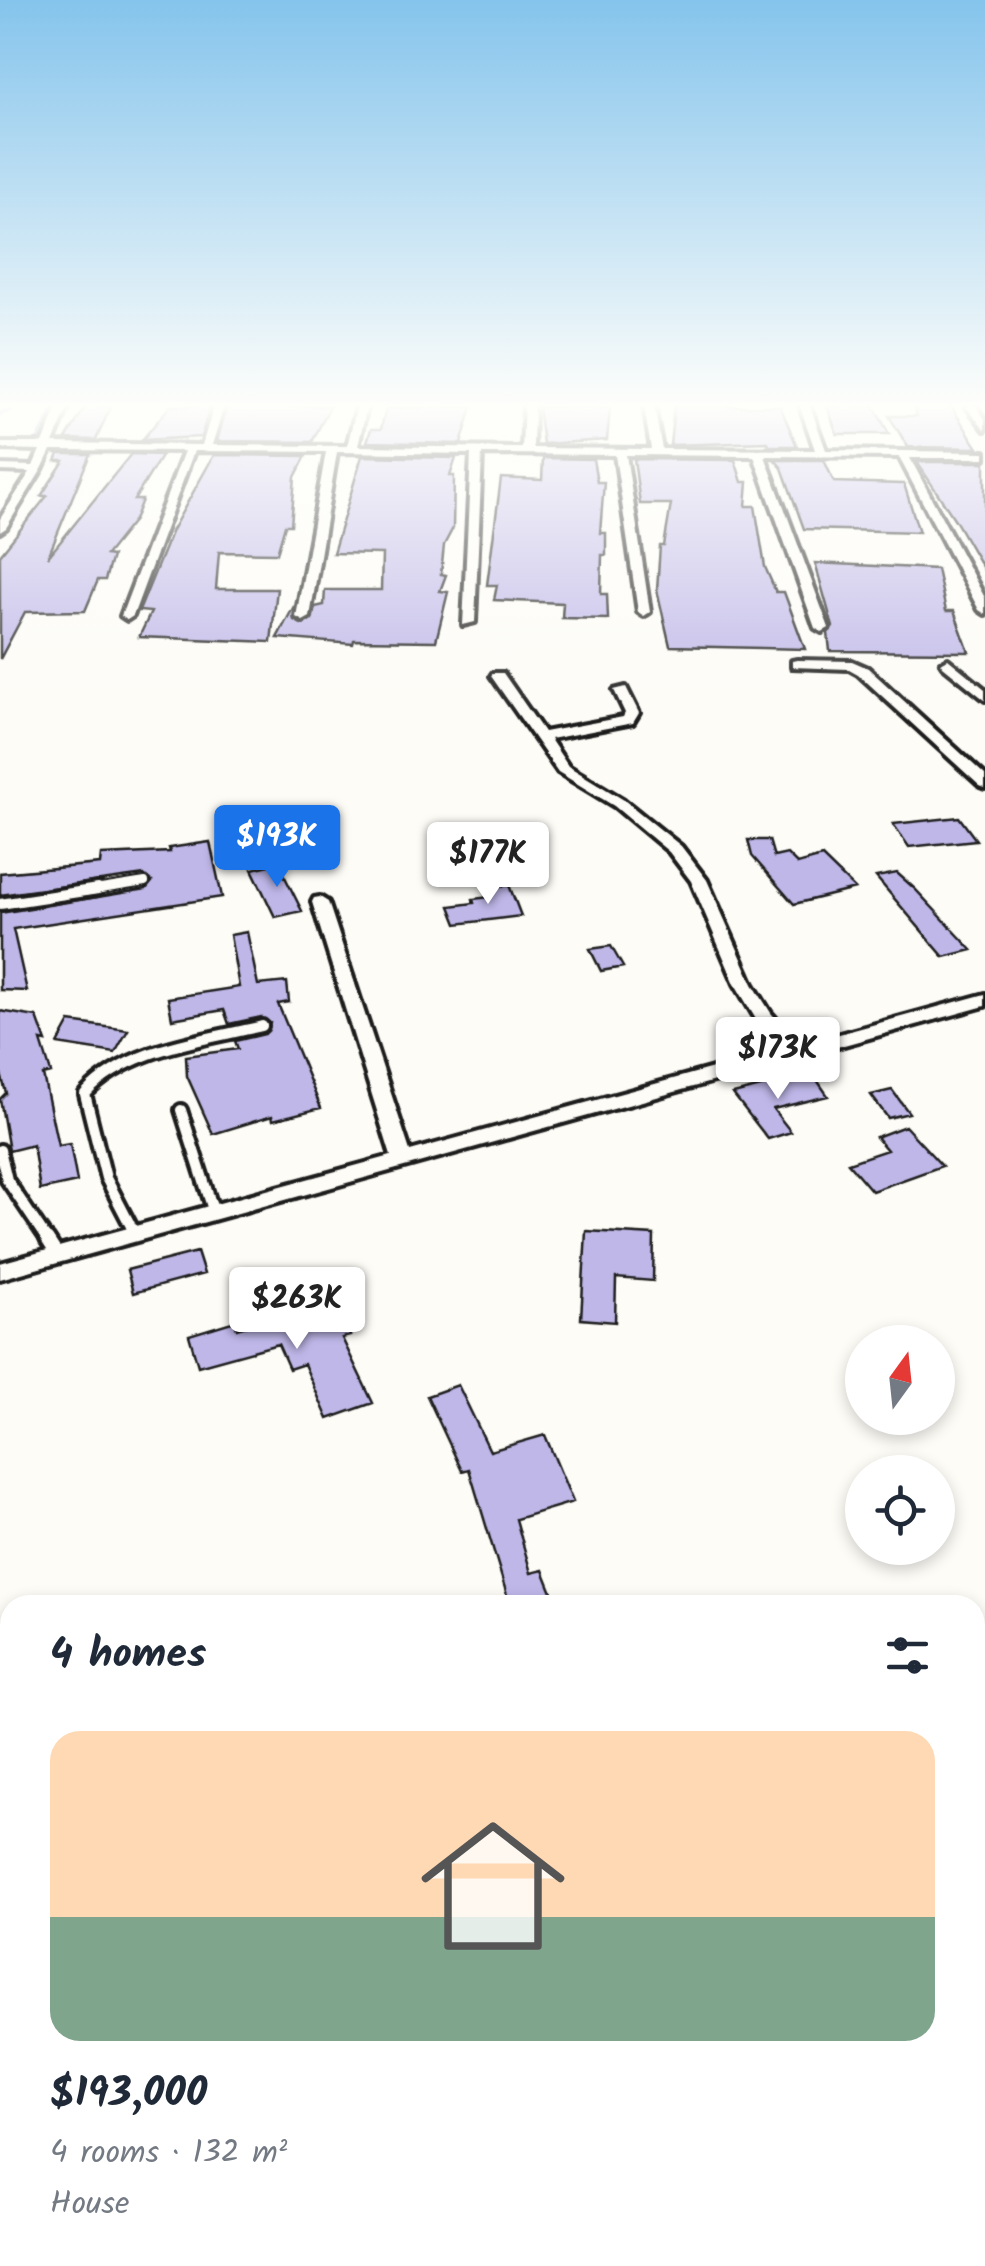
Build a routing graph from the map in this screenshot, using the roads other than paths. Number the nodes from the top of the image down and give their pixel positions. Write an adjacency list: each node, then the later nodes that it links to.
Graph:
1 (166, 512): 9 (street)
2 (321, 512): 10 (street)
3 (473, 512): 11 (street)
4 (629, 512): 8 (street)
5 (780, 512): 12 (street)
6 (933, 512): 7 (street)
7 (985, 610)
8 (644, 612)
9 (128, 616)
10 (303, 618)
11 (468, 622)
12 (822, 628)
13 (948, 662): 17 (street)
14 (797, 664): 19 (street)
15 (498, 676): 18 (street)
16 (621, 690): 18 (street)
17 (985, 696)
18 (540, 736): 25 (street)
19 (985, 783)
20 (145, 882): 22 (lane)
21 (320, 902): 28 (street)
22 (0, 904)
23 (985, 1000): 25 (street)
24 (262, 1026): 30 (lane)
25 (795, 1052): 28 (street)
26 (181, 1110): 29 (lane)
27 (0, 1150): 31 (lane)
28 (403, 1161): 29 (street)
29 (214, 1213): 30 (street)
30 (135, 1234): 31 (street)
31 (58, 1256): 32 (street)
32 (0, 1271)

